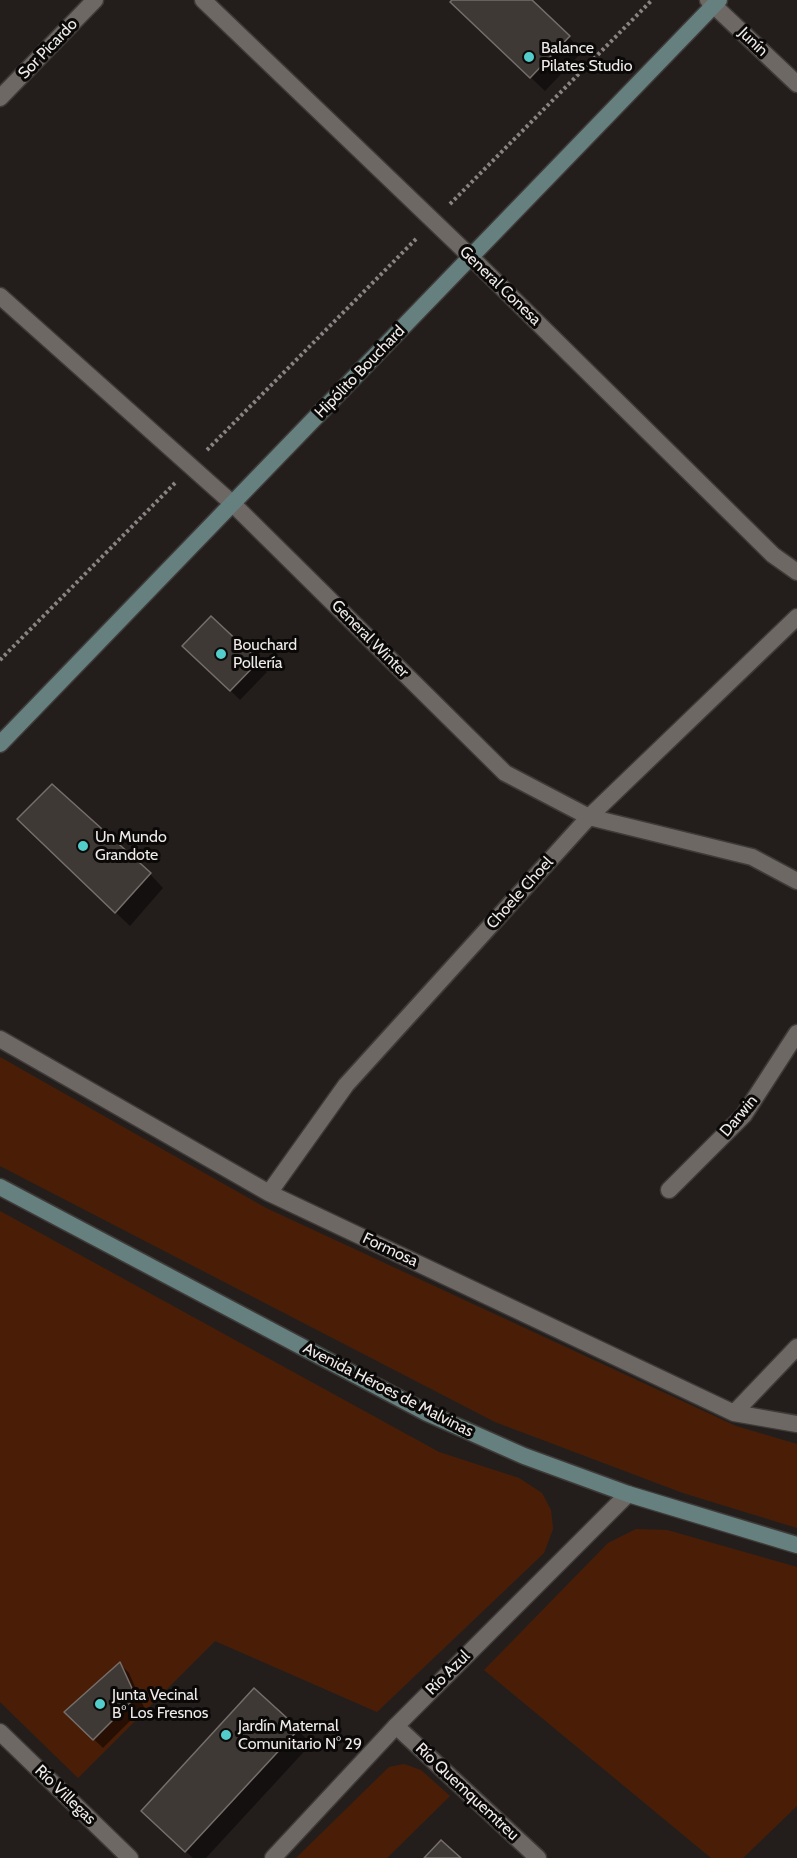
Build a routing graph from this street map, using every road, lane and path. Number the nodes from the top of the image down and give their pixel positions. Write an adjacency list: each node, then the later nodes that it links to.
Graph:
1 (95, 0): 6 (street, Sor Picardo)
2 (203, 0): 7 (street, General Conesa)
3 (652, 0): 7 (path)
4 (714, 2): 5 (street, Junín); 8 (main road, Hipólito Bouchard)
5 (797, 84)
6 (0, 98)
7 (433, 221): 8 (street, General Conesa); 10 (path)
8 (471, 257): 11 (main road, Hipólito Bouchard); 12 (street, General Conesa)
9 (0, 296): 10 (street, General Winter)
10 (191, 466): 11 (street, General Winter); 14 (path)
11 (233, 504): 15 (main road, Hipólito Bouchard); 16 (street, General Winter)
12 (797, 572)
13 (797, 617): 16 (street, Choele Choel)
14 (0, 660)
15 (0, 744)
16 (589, 817): 17 (street, General Winter); 22 (street, Choele Choel)
17 (797, 881)
18 (797, 1033): 21 (street, Darwin)
19 (0, 1039): 22 (street, Formosa)
20 (0, 1187): 26 (main road, Avenida Héroes de Malvinas)
21 (669, 1190)
22 (269, 1193): 24 (street, Formosa)
23 (797, 1347): 24 (street)
24 (734, 1413): 25 (street, Formosa)
25 (797, 1424)
26 (628, 1494): 27 (main road, Avenida Héroes de Malvinas); 28 (street, Río Azul)
27 (797, 1545)
28 (396, 1726): 31 (street, Río Azul); 32 (street, Río Quemquemtreu)
29 (0, 1732): 30 (street, Río Villegas)
30 (130, 1858)
31 (273, 1858)
32 (538, 1858)

